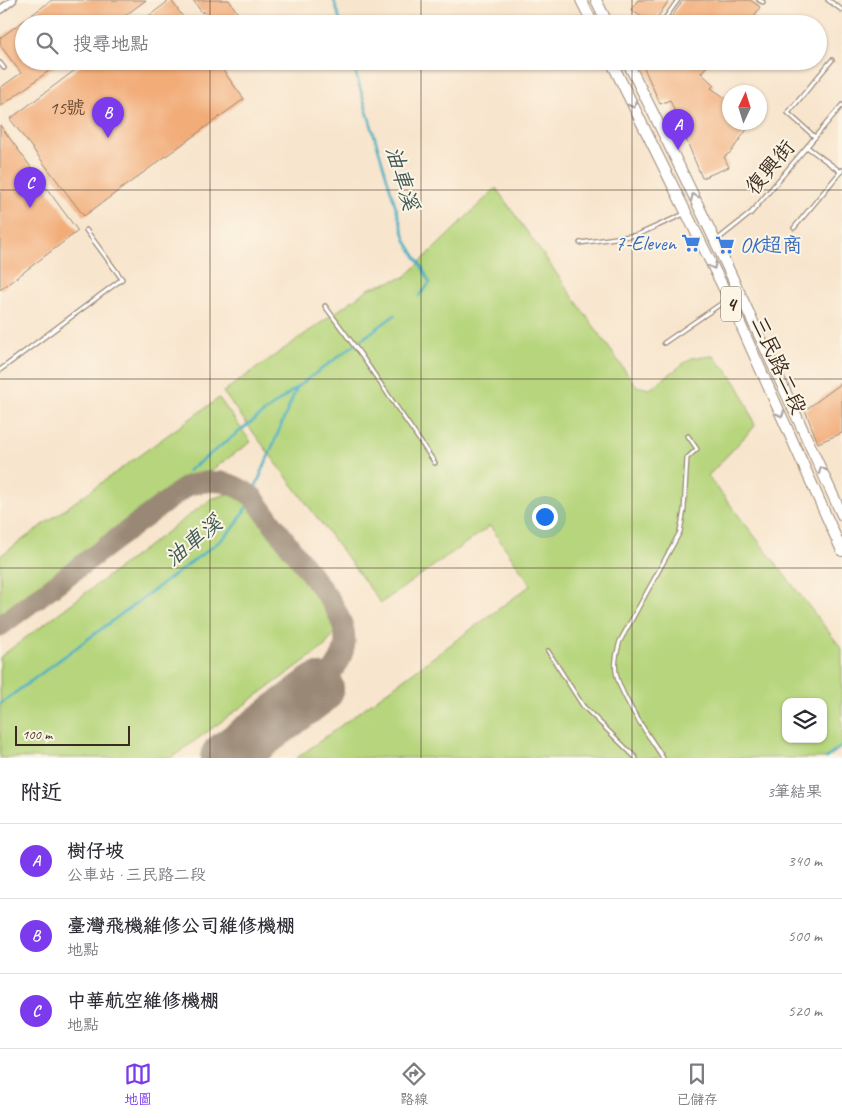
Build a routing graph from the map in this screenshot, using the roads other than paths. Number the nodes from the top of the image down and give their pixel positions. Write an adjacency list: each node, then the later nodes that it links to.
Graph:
1 (13, 0): 6 (street)
2 (581, 0): 8 (main road)
3 (596, 0): 9 (main road)
4 (678, 0): 10 (lane)
5 (828, 0): 7 (lane)
6 (0, 10)
7 (842, 10)
8 (588, 15)
9 (604, 15)
10 (667, 15)
11 (832, 60): 13 (lane)
12 (0, 62): 14 (lane)
13 (827, 66)
14 (4, 68)
15 (616, 70): 22 (main road, 三民路二段 / 4, one-way to 22)
16 (634, 70): 25 (main road, 三民路二段 / 4, one-way to 16)
17 (824, 70): 19 (lane)
18 (842, 105): 19 (lane, 復興街)
19 (816, 137): 20 (lane, 復興街)
20 (807, 146): 21 (lane); 25 (lane, 復興街)
21 (842, 171): 23 (lane)
22 (687, 213): 26 (lane); 27 (main road, 三民路二段 / 4, one-way to 27)
23 (794, 228)
24 (86, 230): 30 (lane)
25 (715, 242): 33 (main road, 三民路二段 / 4, one-way to 25)
26 (580, 243)
27 (729, 299): 29 (lane); 34 (main road, 三民路二段 / 4, one-way to 34)
28 (324, 306): 32 (lane)
29 (664, 343)
30 (0, 370)
31 (688, 436): 37 (lane)
32 (435, 463)
33 (842, 515)
34 (842, 551)
35 (548, 651): 36 (lane)
36 (636, 758)
37 (663, 758)

